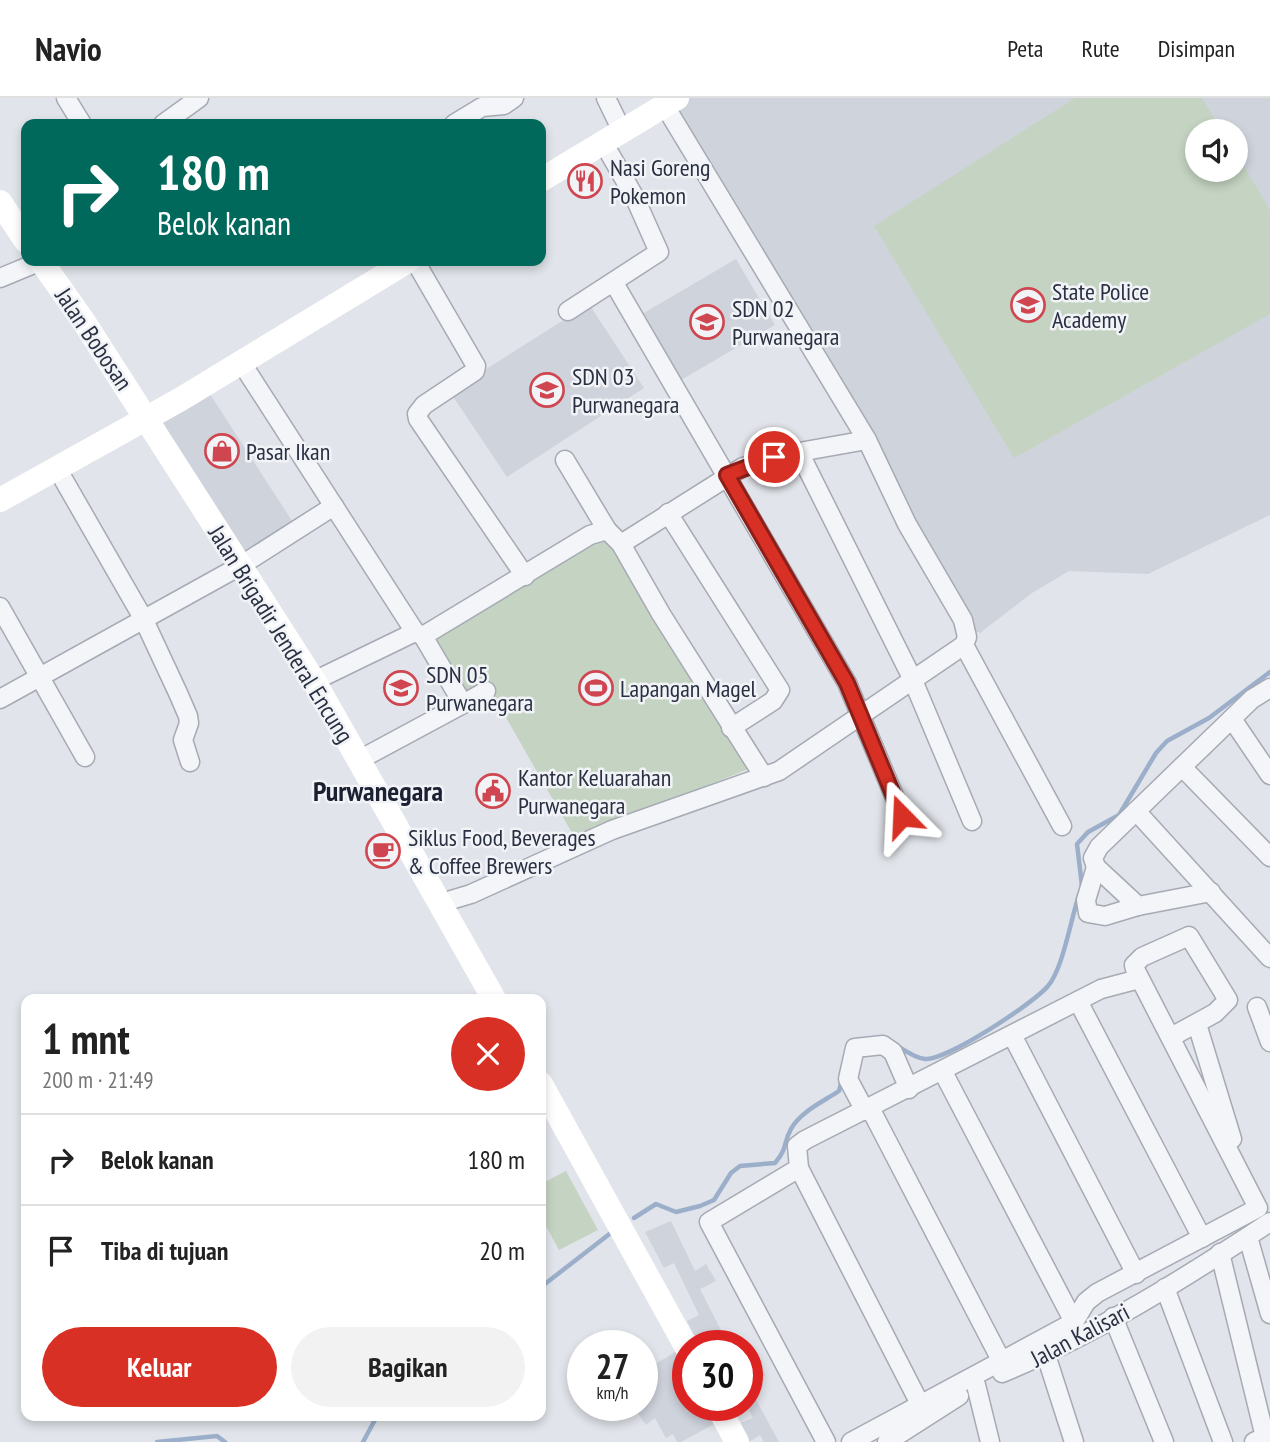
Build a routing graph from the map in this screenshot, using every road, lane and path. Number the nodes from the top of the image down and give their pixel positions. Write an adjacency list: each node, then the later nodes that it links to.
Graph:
1 (65, 98): 6 (street)
2 (199, 98): 7 (street)
3 (514, 98): 8 (street)
4 (606, 98): 9 (street)
5 (671, 102): 9 (street); 22 (street)
6 (79, 119)
7 (170, 119)
8 (462, 119)
9 (612, 137): 10 (street); 18 (street)
10 (546, 177)
11 (0, 202): 12 (street)
12 (21, 231)
13 (29, 266): 17 (street)
14 (44, 266): 21 (street, Jalan Bobosan)
15 (400, 266): 20 (street)
16 (418, 266): 33 (street)
17 (0, 278)
18 (614, 283): 19 (street); 26 (street)
19 (568, 311)
20 (241, 362): 21 (street); 28 (street)
21 (146, 418): 25 (street); 32 (street, Jalan Brigadir Jenderal Encung)
22 (867, 440): 23 (street); 37 (street)
23 (799, 452): 26 (street); 39 (street)
24 (565, 460): 30 (street)
25 (58, 470): 27 (street); 35 (street)
26 (727, 475): 29 (street); 45 (street)
27 (0, 500)
28 (334, 506): 32 (street); 36 (street)
29 (668, 513): 31 (street); 47 (street)
30 (607, 530): 31 (street); 33 (street)
31 (621, 544): 47 (street)
32 (240, 566): 35 (street); 40 (street, Jalan Brigadir Jenderal Encung)
33 (525, 576): 36 (street)
34 (0, 607): 38 (street)
35 (143, 618): 38 (street); 50 (street)
36 (419, 634): 40 (street); 44 (street)
37 (964, 645): 39 (street); 57 (street)
38 (37, 677): 43 (street); 48 (street)
39 (912, 678): 45 (street); 56 (street)
40 (314, 681): 49 (street, Jalan Brigadir Jenderal Encung)
41 (1270, 688): 46 (street)
42 (486, 691): 44 (street)
43 (0, 699)
44 (463, 704): 49 (street)
45 (862, 712): 53 (street); 55 (street)
46 (1232, 719): 51 (street); 52 (street)
47 (731, 728): 53 (street)
48 (85, 757)
49 (359, 760): 61 (street, Jalan Brigadir Jenderal Encung)
50 (190, 762)
51 (1182, 767): 54 (street); 58 (street)
52 (1270, 775)
53 (764, 777): 61 (street)
54 (1136, 811): 59 (street); 60 (street)
55 (902, 816)
56 (972, 821)
57 (1062, 826)
58 (1270, 857)
59 (1096, 867): 62 (street); 62 (street)
60 (1211, 892): 62 (street); 63 (street)
61 (441, 903): 65 (street, Jalan Brigadir Jenderal Encung)
62 (1138, 906)
63 (1270, 958)
64 (1139, 979): 66 (street); 68 (street); 70 (street)
65 (491, 994)
66 (1078, 1001): 69 (street); 80 (street)
67 (1257, 1007): 71 (street)
68 (1196, 1024): 70 (street); 77 (street)
69 (1012, 1035): 72 (street); 82 (street)
70 (1171, 1037): 77 (street)
71 (1270, 1042)
72 (943, 1072): 73 (street); 86 (street)
73 (909, 1089): 75 (street); 75 (street)
74 (546, 1093): 87 (street)
75 (867, 1109): 76 (street); 89 (street)
76 (799, 1168): 91 (street); 94 (street)
77 (1246, 1183): 80 (street)
78 (1270, 1222): 79 (street, Jalan Kalisari)
79 (1248, 1237): 81 (street, Jalan Kalisari); 84 (street)
80 (1202, 1238): 82 (street)
81 (1220, 1253): 83 (street, Jalan Kalisari); 101 (street)
82 (1136, 1274): 86 (street)
83 (1165, 1288): 85 (street, Jalan Kalisari); 100 (street)
84 (1270, 1314)
85 (1113, 1317): 88 (street, Jalan Kalisari); 99 (street)
86 (1074, 1322): 89 (street)
87 (677, 1330)
88 (1046, 1355): 90 (street, Jalan Kalisari); 98 (street)
89 (1002, 1362): 91 (street)
90 (976, 1385): 96 (street, Jalan Kalisari); 97 (street)
91 (920, 1404): 95 (street)
92 (726, 1421): 93 (street)
93 (737, 1442)
94 (826, 1442)
95 (851, 1442)
96 (887, 1442)
97 (990, 1442)
98 (1074, 1442)
99 (1164, 1442)
100 (1223, 1442)
101 (1254, 1442)

